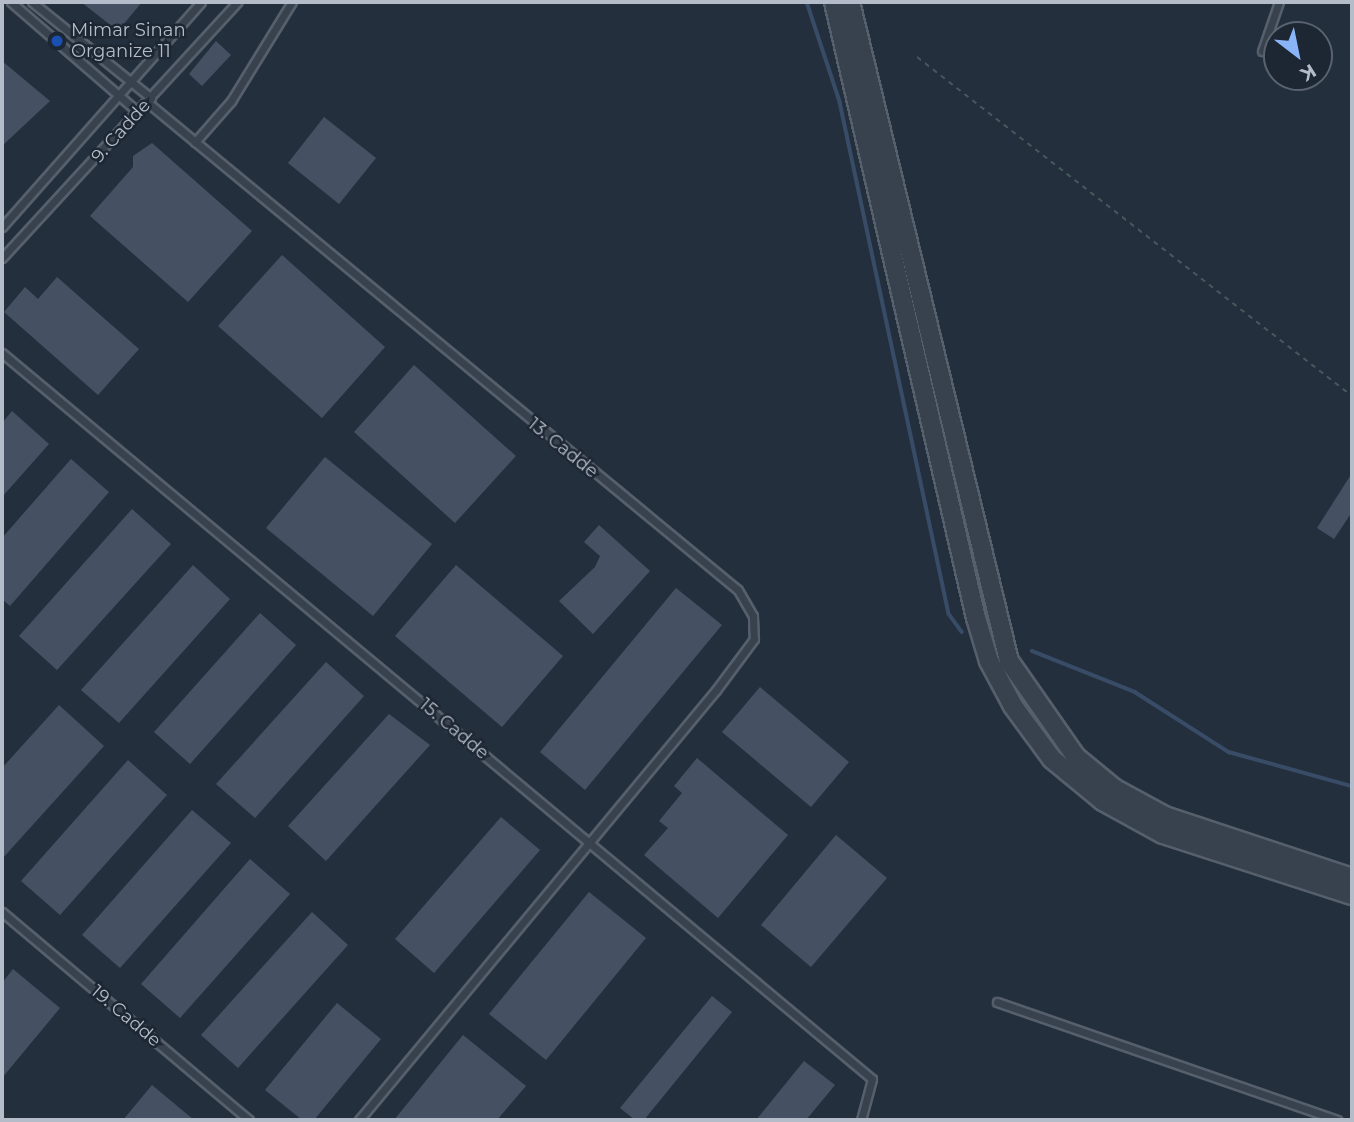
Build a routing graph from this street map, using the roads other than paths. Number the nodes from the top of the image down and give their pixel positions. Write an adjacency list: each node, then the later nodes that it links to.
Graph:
1 (11, 2): 11 (lane)
2 (32, 2): 10 (lane)
3 (201, 2): 10 (lane, 9. Cadde)
4 (237, 2): 12 (lane, 9. Cadde)
5 (292, 2): 14 (lane)
6 (834, 2): 20 (street)
7 (849, 2): 19 (street)
8 (1279, 2): 9 (lane)
9 (1262, 51)
10 (130, 81): 11 (lane, 9. Cadde); 12 (lane, 13. Cadde)
11 (118, 95): 13 (lane); 15 (lane, 9. Cadde)
12 (149, 100): 13 (lane, 9. Cadde); 14 (lane, 13. Cadde)
13 (138, 113): 16 (lane, 9. Cadde)
14 (195, 142): 18 (lane, 13. Cadde)
15 (2, 227)
16 (2, 258)
17 (2, 353): 18 (lane, 15. Cadde)
18 (589, 841): 24 (lane, 13. Cadde); 25 (lane, 15. Cadde)
19 (1352, 878)
20 (1352, 895)
21 (2, 912): 23 (lane, 19. Cadde)
22 (997, 1002): 26 (lane)
23 (249, 1120)
24 (359, 1120)
25 (861, 1120)
26 (1336, 1120)

